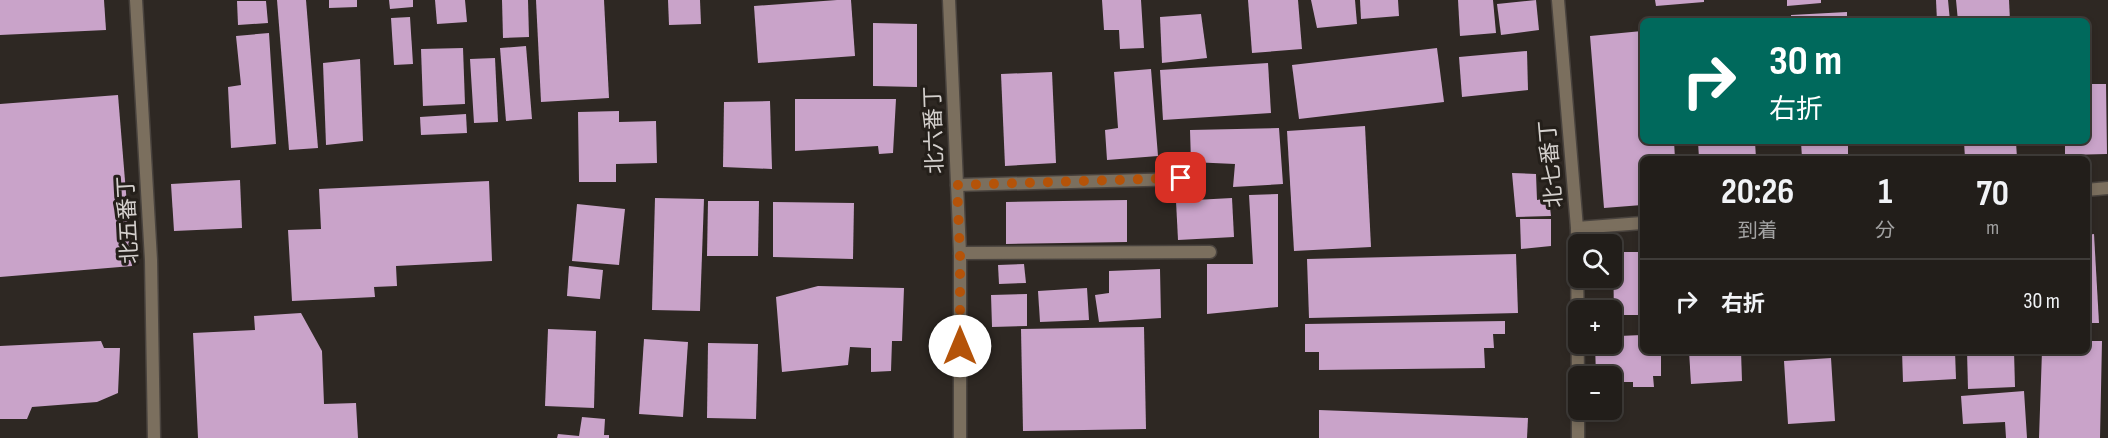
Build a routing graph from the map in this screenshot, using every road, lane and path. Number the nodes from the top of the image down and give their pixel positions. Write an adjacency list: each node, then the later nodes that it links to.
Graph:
1 (136, 0): 14 (street, 北五番丁)
2 (949, 0): 5 (street, 北六番丁)
3 (1558, 0): 9 (street, 北七番丁)
4 (1181, 178): 5 (street)
5 (957, 185): 11 (street, 北六番丁)
6 (2108, 188): 7 (street)
7 (2090, 190)
8 (1640, 224): 9 (street)
9 (1577, 228): 12 (street, 北七番丁)
10 (1210, 252): 11 (street)
11 (960, 254): 15 (street, 北六番丁)
12 (1578, 366)
13 (1578, 420): 16 (street)
14 (154, 438)
15 (960, 438)
16 (1578, 438)

